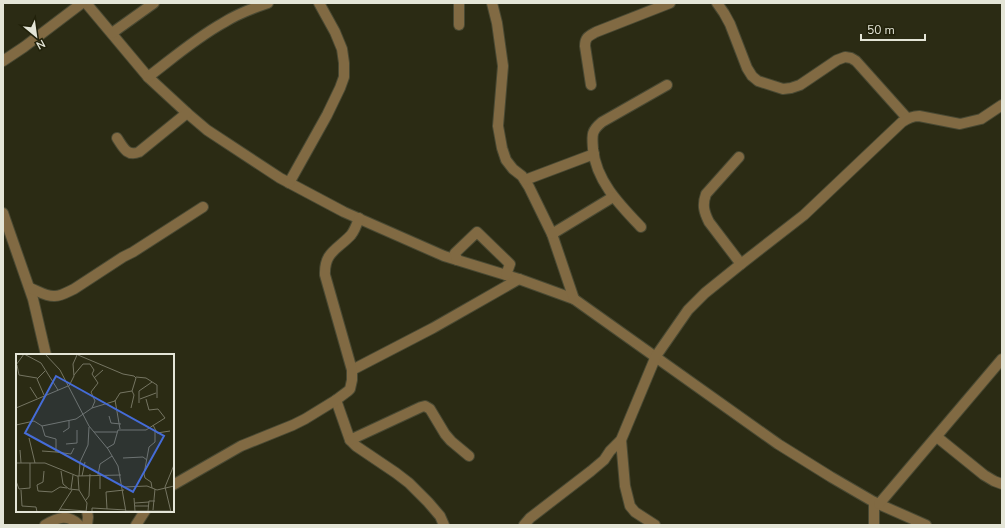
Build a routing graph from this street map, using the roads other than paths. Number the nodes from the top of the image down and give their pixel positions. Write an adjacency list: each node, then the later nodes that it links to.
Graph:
1 (82, 3): 12 (street)
2 (86, 3): 11 (street)
3 (154, 3): 11 (street)
4 (268, 3): 13 (street)
5 (320, 3): 23 (street)
6 (459, 3): 10 (street)
7 (492, 3): 22 (street)
8 (670, 3): 14 (street)
9 (717, 3): 18 (street)
10 (459, 25)
11 (112, 33): 13 (street)
12 (3, 61)
13 (148, 77): 17 (street)
14 (592, 85)
15 (667, 85): 20 (street)
16 (1002, 105): 18 (street)
17 (187, 113): 19 (street); 23 (street)
18 (907, 118): 31 (street)
19 (117, 138)
20 (594, 154): 22 (street); 24 (street)
21 (739, 157): 31 (street)
22 (525, 180): 29 (street)
23 (289, 183): 27 (street)
24 (613, 197): 28 (street); 29 (street)
25 (203, 207): 34 (street)
26 (3, 213): 34 (street)
27 (359, 218): 30 (street); 39 (street)
28 (641, 227)
29 (552, 234): 35 (street)
30 (457, 260): 32 (street); 32 (street)
31 (741, 264): 37 (street)
32 (506, 275): 33 (street)
33 (519, 278): 35 (street); 39 (street)
34 (30, 288): 36 (street)
35 (574, 299): 37 (street)
36 (46, 354)
37 (656, 356): 43 (street); 47 (street)
38 (1002, 359): 41 (street)
39 (352, 370): 40 (street)
40 (336, 400): 42 (street); 45 (street)
41 (937, 437): 46 (street); 47 (street)
42 (350, 440): 44 (street); 54 (street)
43 (621, 440): 55 (street); 56 (street)
44 (469, 456)
45 (174, 484)
46 (1002, 484)
47 (877, 503): 57 (street); 58 (street)
48 (87, 512): 52 (street)
49 (144, 512): 53 (street)
50 (45, 525): 51 (street)
51 (79, 525)
52 (87, 525)
53 (136, 525)
54 (444, 525)
55 (524, 525)
56 (655, 525)
57 (874, 525)
58 (926, 525)

